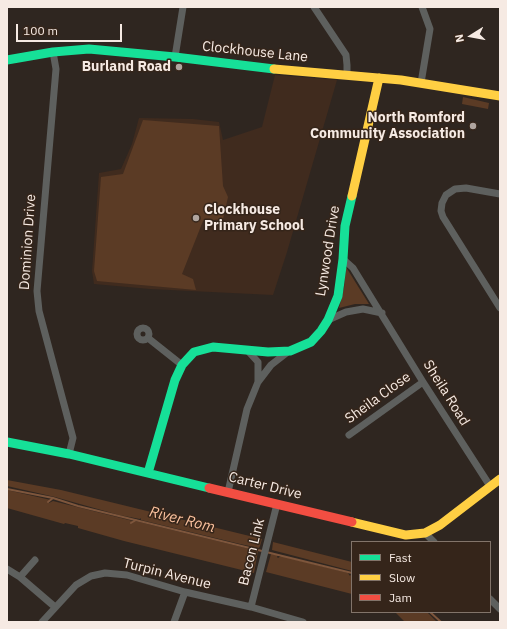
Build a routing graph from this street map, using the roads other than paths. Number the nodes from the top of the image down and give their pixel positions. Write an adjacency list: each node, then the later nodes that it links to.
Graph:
1 (183, 7): 5 (street)
2 (314, 7): 7 (street)
3 (422, 7): 9 (street)
4 (53, 52): 5 (street, Clockhouse Lane); 6 (street, Clockhouse Lane); 24 (street, Dominion Drive)
5 (175, 57): 7 (street, Clockhouse Lane)
6 (7, 60)
7 (347, 75): 8 (street, Clockhouse Lane)
8 (379, 78): 9 (street, Clockhouse Lane); 12 (street, Lynwood Drive)
9 (422, 83): 10 (street, Clockhouse Lane)
10 (500, 96)
11 (500, 194): 13 (street)
12 (344, 259): 14 (street, Sheila Road); 15 (street, Lynwood Drive)
13 (500, 308)
14 (382, 313): 15 (street); 21 (street, Sheila Road)
15 (328, 320): 18 (street, Lynwood Drive)
16 (148, 338): 19 (street)
17 (247, 350): 18 (street, Lynwood Drive); 19 (street, Lynwood Drive); 20 (street)
18 (290, 351): 20 (street)
19 (182, 365): 25 (street, Lynwood Drive)
20 (258, 382): 28 (street)
21 (423, 382): 22 (street, Sheila Close); 27 (street, Sheila Road)
22 (349, 435)
23 (7, 442): 24 (street, Carter Drive)
24 (69, 454): 25 (street, Carter Drive)
25 (148, 473): 28 (street, Carter Drive)
26 (500, 479): 27 (street, Carter Drive)
27 (490, 486): 30 (street, Carter Drive)
28 (228, 492): 29 (street, Carter Drive)
29 (277, 504): 30 (street, Carter Drive); 38 (street, Bacon Link)
30 (425, 533): 31 (street)
31 (433, 541)
32 (35, 560): 34 (street)
33 (7, 570): 34 (street)
34 (20, 577): 37 (street)
35 (185, 592): 37 (street, Turpin Avenue); 38 (street, Turpin Avenue); 41 (street)
36 (491, 600): 39 (street)
37 (55, 607): 40 (street, Turpin Avenue)
38 (251, 607): 42 (street, Turpin Avenue)
39 (500, 610)
40 (42, 622)
41 (174, 622)
42 (303, 622)

